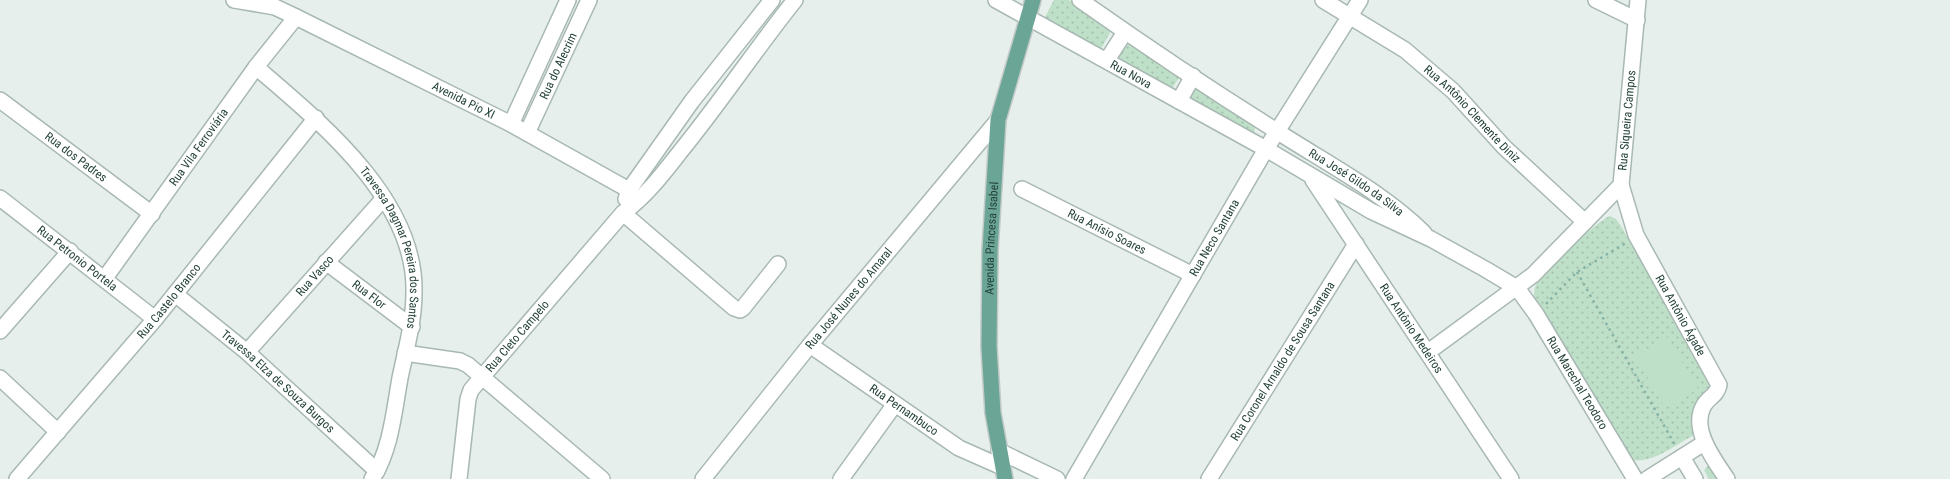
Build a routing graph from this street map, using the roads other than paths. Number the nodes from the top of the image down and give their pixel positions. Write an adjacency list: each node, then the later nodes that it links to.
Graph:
1 (234, 0): 13 (street, Avenida Pio XI)
2 (568, 0): 25 (street, Rua do Alecrim)
3 (772, 0): 33 (street, Rua Cleto Campelo)
4 (795, 0): 39 (street, Rua Cleto Campelo)
5 (996, 0): 14 (street, Rua Nova)
6 (1033, 0): 14 (main road, Avenida Princesa Isabel)
7 (1080, 0): 17 (street)
8 (1323, 0): 15 (street, Rua Antônio Clemente Diniz)
9 (1360, 0): 15 (street, Rua Neco Santana)
10 (1596, 0): 16 (street)
11 (1638, 0): 16 (street, Rua Siqueira Campos)
12 (585, 1): 27 (street, Rua do Alecrim)
13 (296, 17): 19 (street, Rua Vila Ferroviária); 25 (street, Avenida Pio XI)
14 (1027, 17): 18 (street, Rua Nova); 24 (main road, Avenida Princesa Isabel)
15 (1349, 18): 26 (street, Rua Neco Santana); 41 (street, Rua Antônio Clemente Diniz)
16 (1637, 20): 31 (street, Rua Siqueira Campos)
17 (1125, 32): 18 (street); 20 (street)
18 (1107, 60): 22 (street, Rua Nova)
19 (256, 67): 23 (street, Travessa Dagmar Pereira dos Santos); 40 (street, Rua Vila Ferroviária)
20 (1193, 76): 22 (street); 26 (street)
21 (0, 100): 40 (street, Rua dos Padres)
22 (1179, 101): 28 (street, Rua Nova)
23 (316, 118): 37 (street, Travessa Dagmar Pereira dos Santos); 50 (street, Rua Castelo Branco)
24 (998, 120): 54 (street, Rua José Nunes do Amaral); 63 (main road, Avenida Princesa Isabel)
25 (511, 124): 27 (street, Avenida Pio XI)
26 (1277, 132): 28 (street, Rua Neco Santana); 29 (street, Rua José Gildo da Silva)
27 (527, 133): 33 (street, Avenida Pio XI)
28 (1266, 149): 30 (street, Rua José Gildo da Silva); 47 (street, Rua Neco Santana)
29 (1348, 176): 34 (street); 35 (street, Rua José Gildo da Silva)
30 (1311, 177): 34 (street, Rua José Gildo da Silva); 43 (street, Rua Antônio Medeiros)
31 (1621, 185): 41 (street, Rua Siqueira Campos); 62 (street, Rua Antônio Ágade)
32 (1022, 189): 47 (street, Rua Anísio Soares)
33 (629, 190): 39 (street, Rua Cleto Campelo)
34 (1339, 193): 38 (street, Rua José Gildo da Silva)
35 (1379, 196): 38 (street); 42 (street, Rua José Gildo da Silva)
36 (0, 198): 44 (street, Rua Petronio Portela)
37 (384, 198): 45 (street, Rua Vasco); 52 (street, Travessa Dagmar Pereira dos Santos)
38 (1371, 211): 42 (street, Rua José Gildo da Silva)
39 (623, 213): 46 (street); 59 (street, Rua Cleto Campelo)
40 (152, 214): 48 (street, Rua Vila Ferroviária)
41 (1585, 222): 49 (street, Rua Siqueira Campos)
42 (1431, 239): 49 (street, Rua José Gildo da Silva)
43 (1356, 244): 56 (street, Rua Antônio Medeiros); 74 (street, Rua Coronel Arnaldo de Sousa Santana)
44 (70, 251): 48 (street, Rua Petronio Portela); 53 (street)
45 (326, 262): 52 (street, Rua Flor); 55 (street, Rua Vasco)
46 (778, 264)
47 (1193, 275): 73 (street, Rua Neco Santana)
48 (105, 278): 51 (street, Rua Petronio Portela)
49 (1517, 288): 56 (street, Rua Siqueira Campos); 76 (street, Rua Marechal Teodoro)
50 (175, 294): 51 (street, Rua Castelo Branco); 55 (street, Travessa Elza de Souza Burgos)
51 (155, 319): 61 (street, Rua Castelo Branco)
52 (412, 327): 57 (street, Travessa Dagmar Pereira dos Santos)
53 (0, 331)
54 (810, 345): 60 (street, Rua Pernambuco); 70 (street, Rua José Nunes do Amaral)
55 (246, 352): 65 (street, Travessa Elza de Souza Burgos)
56 (1428, 352): 75 (street, Rua Antônio Medeiros)
57 (405, 353): 59 (street); 65 (street, Travessa Dagmar Pereira dos Santos)
58 (0, 378): 61 (street)
59 (482, 379): 68 (street, Rua Cleto Campelo); 69 (street)
60 (895, 404): 66 (street, Rua Pernambuco); 71 (street)
61 (58, 432): 67 (street, Rua Castelo Branco)
62 (1704, 443): 64 (street); 79 (street)
63 (999, 451): 66 (main road, Avenida Princesa Isabel); 72 (street)
64 (1682, 457): 77 (street); 78 (street)
65 (374, 475)
66 (1002, 475)
67 (16, 479)
68 (459, 479)
69 (602, 479)
70 (703, 479)
71 (841, 479)
72 (1057, 479)
73 (1074, 479)
74 (1209, 479)
75 (1511, 479)
76 (1635, 479)
77 (1647, 479)
78 (1695, 479)
79 (1727, 479)

